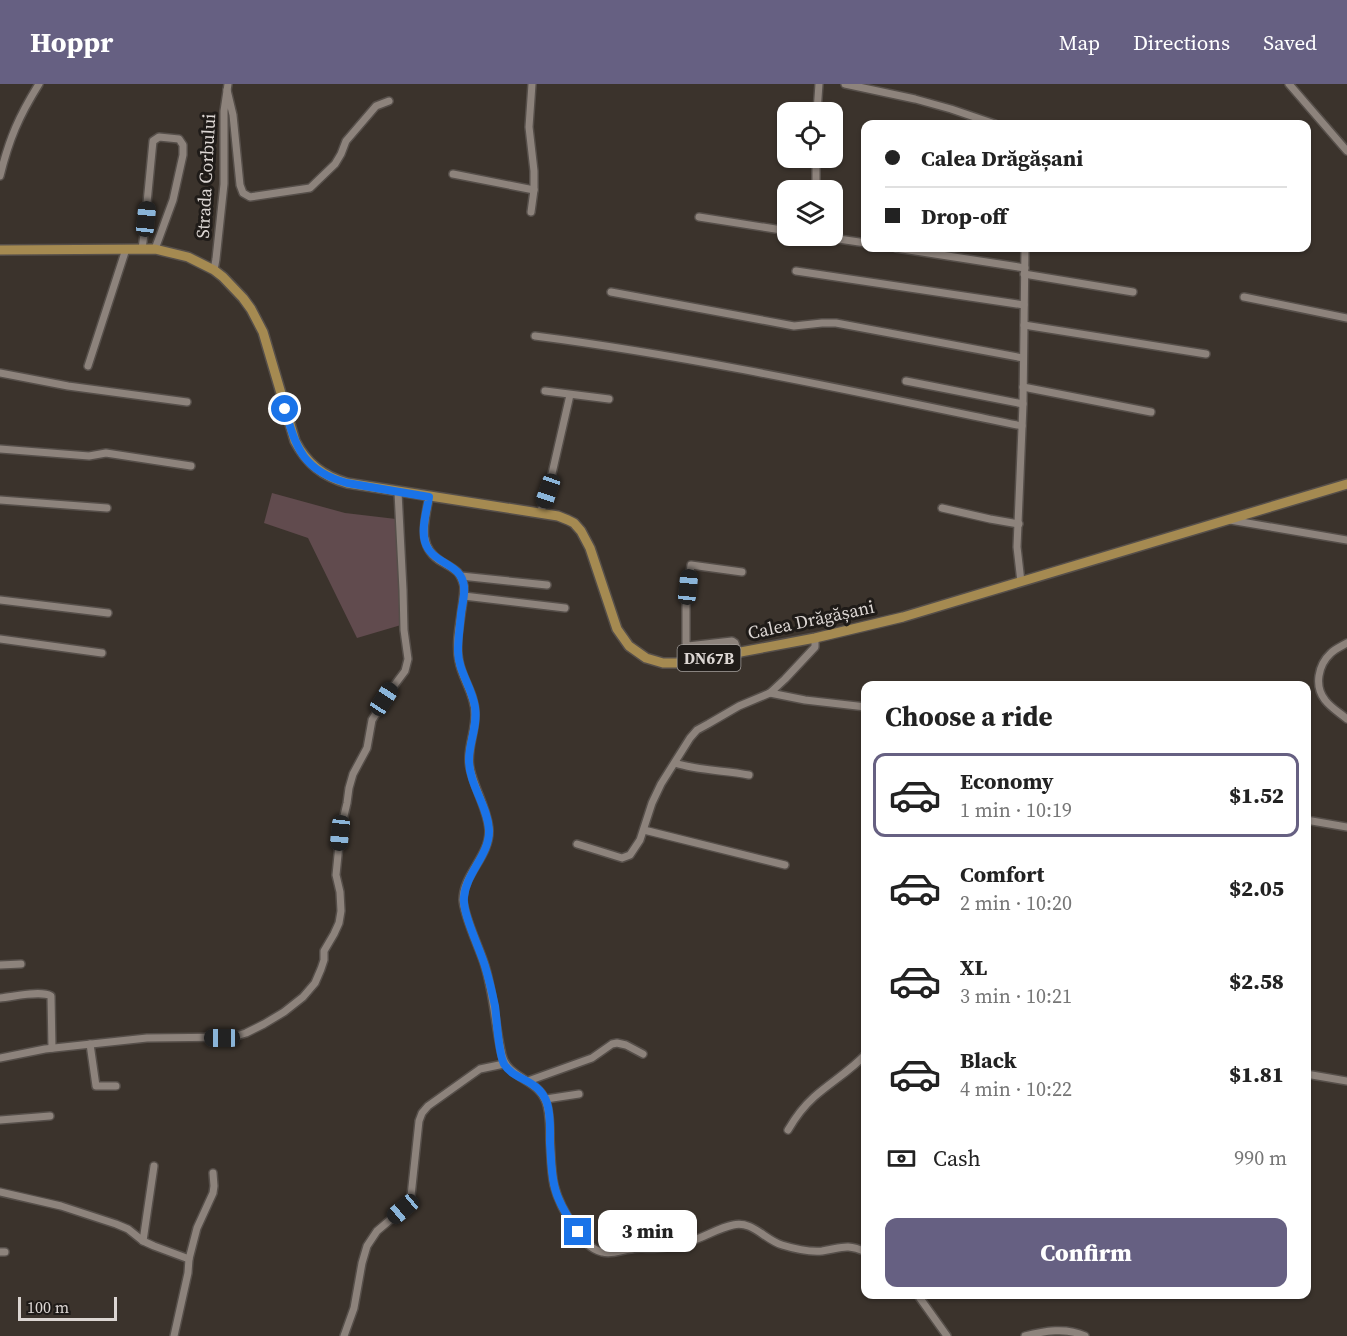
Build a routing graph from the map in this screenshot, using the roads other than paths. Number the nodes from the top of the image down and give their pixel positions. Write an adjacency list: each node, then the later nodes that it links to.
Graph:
1 (39, 84): 14 (street)
2 (532, 84): 15 (street)
3 (819, 84): 8 (street)
4 (845, 84): 9 (street)
5 (1289, 84): 11 (street)
6 (227, 87): 7 (street); 27 (street, Strada Corbului)
7 (389, 101)
8 (818, 102)
9 (983, 120)
10 (1347, 137): 11 (street)
11 (1336, 139): 12 (street)
12 (1347, 151)
13 (453, 174): 15 (street)
14 (0, 176)
15 (534, 190): 16 (street)
16 (531, 212)
17 (699, 217): 18 (street)
18 (777, 229)
19 (843, 240): 20 (street)
20 (861, 242)
21 (126, 249): 22 (main road, DN67B); 24 (main road, DN67B); 39 (street)
22 (142, 249): 23 (main road, DN67B); 23 (street)
23 (154, 249): 27 (main road, DN67B)
24 (0, 250)
25 (918, 252): 29 (street)
26 (1025, 252): 29 (street)
27 (214, 270): 53 (main road, Calea Drăgășani / DN67B)
28 (796, 271): 33 (street)
29 (1024, 271): 31 (street); 33 (street)
30 (611, 292): 38 (street)
31 (1133, 292)
32 (1244, 297): 34 (street)
33 (1024, 305): 35 (street)
34 (1347, 318)
35 (1024, 325): 37 (street); 38 (street)
36 (534, 336): 49 (street)
37 (1206, 354)
38 (1023, 358): 42 (street)
39 (88, 366)
40 (0, 373): 46 (street)
41 (906, 381): 47 (street)
42 (1023, 387): 47 (street); 48 (street)
43 (544, 391): 44 (street)
44 (570, 395): 45 (street); 58 (street)
45 (609, 399)
46 (188, 402)
47 (1023, 404): 49 (street)
48 (1151, 412)
49 (1022, 426): 60 (street)
50 (0, 449): 51 (street)
51 (191, 466)
52 (1347, 484): 59 (main road, Calea Drăgășani / DN67B)
53 (398, 492): 54 (main road, Calea Drăgășani / DN67B); 88 (street)
54 (429, 497): 58 (main road, Calea Drăgășani / DN67B); 63 (street)
55 (0, 500): 56 (street)
56 (107, 508)
57 (942, 508): 60 (street)
58 (539, 513): 73 (main road, Calea Drăgășani / DN67B)
59 (1230, 520): 61 (street); 64 (main road, Calea Drăgășani / DN67B)
60 (1019, 524): 64 (street)
61 (1347, 540)
62 (742, 573): 73 (street)
63 (461, 576): 65 (street); 66 (street)
64 (1021, 582): 70 (main road, Calea Drăgășani / DN67B)
65 (547, 585)
66 (464, 596): 68 (street); 93 (street)
67 (0, 600): 69 (street)
68 (565, 608)
69 (108, 613)
70 (815, 638): 73 (main road, Calea Drăgășani / DN67B); 75 (street)
71 (0, 639): 74 (street)
72 (1347, 643): 77 (street)
73 (738, 652)
74 (102, 653)
75 (770, 693): 76 (street); 78 (street)
76 (861, 706)
77 (1347, 719)
78 (675, 763): 79 (street); 82 (street)
79 (749, 775)
80 (1311, 821): 81 (street)
81 (1347, 827)
82 (644, 830): 83 (street); 84 (street)
83 (577, 844)
84 (784, 864)
85 (21, 964): 86 (street)
86 (0, 965)
87 (0, 998): 89 (street)
88 (90, 1044): 89 (street); 97 (street)
89 (52, 1048): 91 (street)
90 (643, 1054): 95 (street)
91 (0, 1058)
92 (861, 1058): 102 (street)
93 (504, 1064): 95 (street); 111 (street)
94 (1311, 1075): 96 (street)
95 (528, 1081): 99 (street)
96 (1347, 1081)
97 (116, 1086)
98 (579, 1094): 99 (street)
99 (546, 1100): 107 (street)
100 (50, 1116): 101 (street)
101 (0, 1120)
102 (788, 1130)
103 (154, 1166): 106 (street)
104 (213, 1173): 108 (street)
105 (0, 1192): 106 (street)
106 (143, 1241): 108 (street)
107 (861, 1250)
108 (189, 1259): 110 (street)
109 (921, 1299): 112 (street)
110 (174, 1336)
111 (344, 1336)
112 (947, 1336)
113 (1025, 1336): 114 (street)
114 (1085, 1336)

